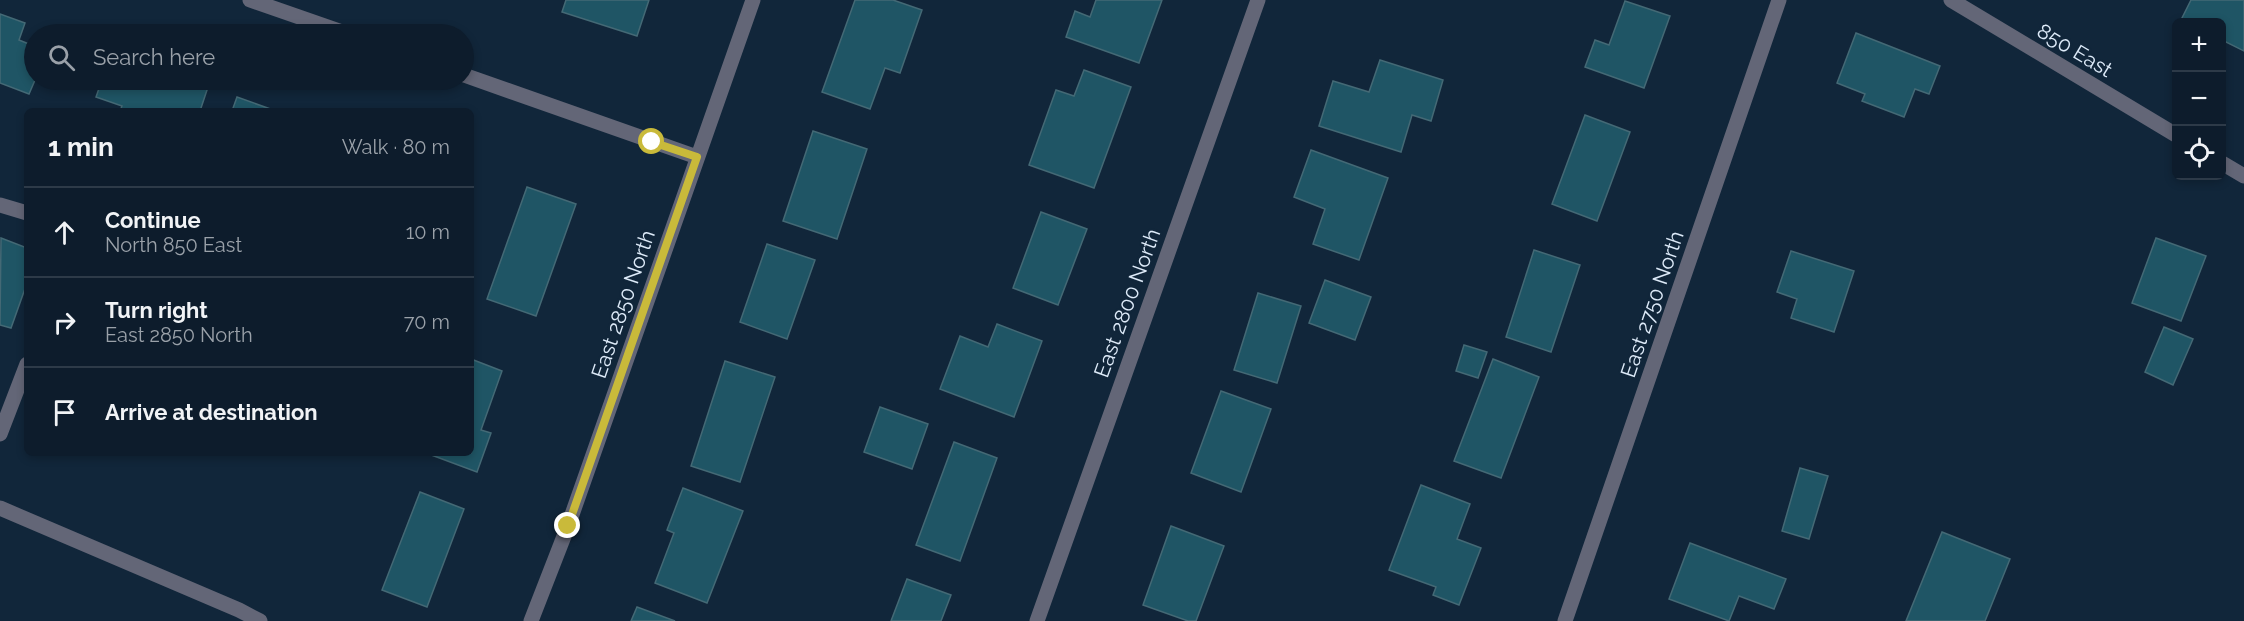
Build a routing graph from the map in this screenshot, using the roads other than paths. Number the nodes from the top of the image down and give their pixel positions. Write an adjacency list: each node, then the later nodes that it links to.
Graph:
1 (250, 0): 6 (street)
2 (753, 0): 9 (street, East 2850 North)
3 (1258, 0): 19 (street, East 2800 North)
4 (1779, 0): 20 (street, East 2750 North)
5 (1951, 0): 8 (street, 850 East)
6 (319, 24)
7 (474, 79): 9 (street)
8 (2172, 133)
9 (697, 157): 18 (street, East 2850 North)
10 (2226, 165): 11 (street)
11 (2244, 176)
12 (0, 205): 13 (street)
13 (24, 212)
14 (24, 372): 15 (street)
15 (0, 435)
16 (0, 508): 17 (street)
17 (261, 621)
18 (531, 621)
19 (1037, 621)
20 (1565, 621)

